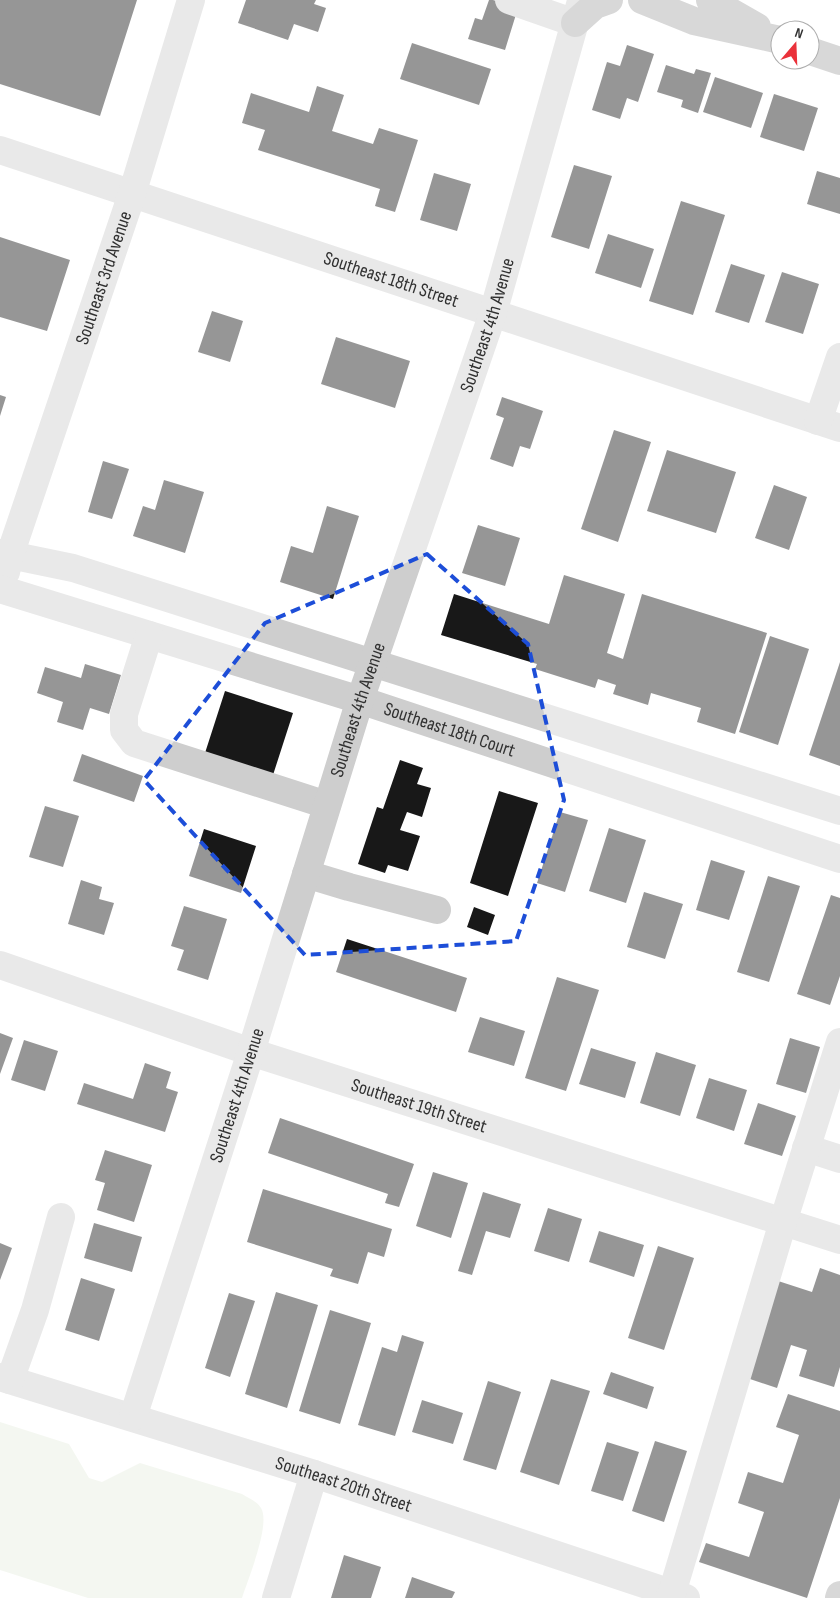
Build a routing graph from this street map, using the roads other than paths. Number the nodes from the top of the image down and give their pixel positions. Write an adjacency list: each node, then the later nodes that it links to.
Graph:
1 (191, 0): 12 (street, Southeast 3rd Avenue)
2 (510, 0): 6 (street)
3 (609, 0): 6 (main road)
4 (642, 0): 8 (main road)
5 (710, 0): 7 (main road)
6 (578, 12): 13 (street, Southeast 4th Avenue)
7 (770, 34)
8 (770, 38)
9 (820, 54): 10 (main road)
10 (840, 61)
11 (0, 150): 12 (street, Southeast 18th Street)
12 (132, 194): 13 (street, Southeast 18th Street); 16 (street, Southeast 3rd Avenue)
13 (492, 314): 15 (street, Southeast 18th Street); 19 (street, Southeast 4th Avenue)
14 (840, 357): 15 (street)
15 (829, 424)
16 (5, 554): 17 (street, Southeast 3rd Avenue); 19 (street)
17 (1, 589): 18 (street, Southeast 18th Court)
18 (149, 635): 20 (street, Southeast 18th Court); 21 (street)
19 (372, 663): 20 (street, Southeast 4th Avenue); 22 (street)
20 (360, 700): 21 (street, Southeast 4th Avenue); 23 (street, Southeast 18th Court)
21 (327, 805): 24 (street, Southeast 4th Avenue)
22 (840, 811)
23 (840, 859)
24 (306, 874): 25 (street); 28 (street, Southeast 4th Avenue)
25 (437, 910)
26 (0, 965): 28 (street, Southeast 19th Street)
27 (840, 1042): 29 (street)
28 (251, 1052): 32 (street, Southeast 19th Street); 35 (street, Southeast 4th Avenue)
29 (806, 1148): 30 (street); 32 (street)
30 (840, 1159)
31 (60, 1217): 34 (street)
32 (782, 1222): 33 (street, Southeast 19th Street); 37 (street)
33 (840, 1240)
34 (5, 1379): 35 (street, Southeast 20th Street)
35 (133, 1417): 36 (street, Southeast 20th Street)
36 (314, 1474): 37 (street, Southeast 20th Street); 38 (street)
37 (675, 1596)
38 (276, 1598)

